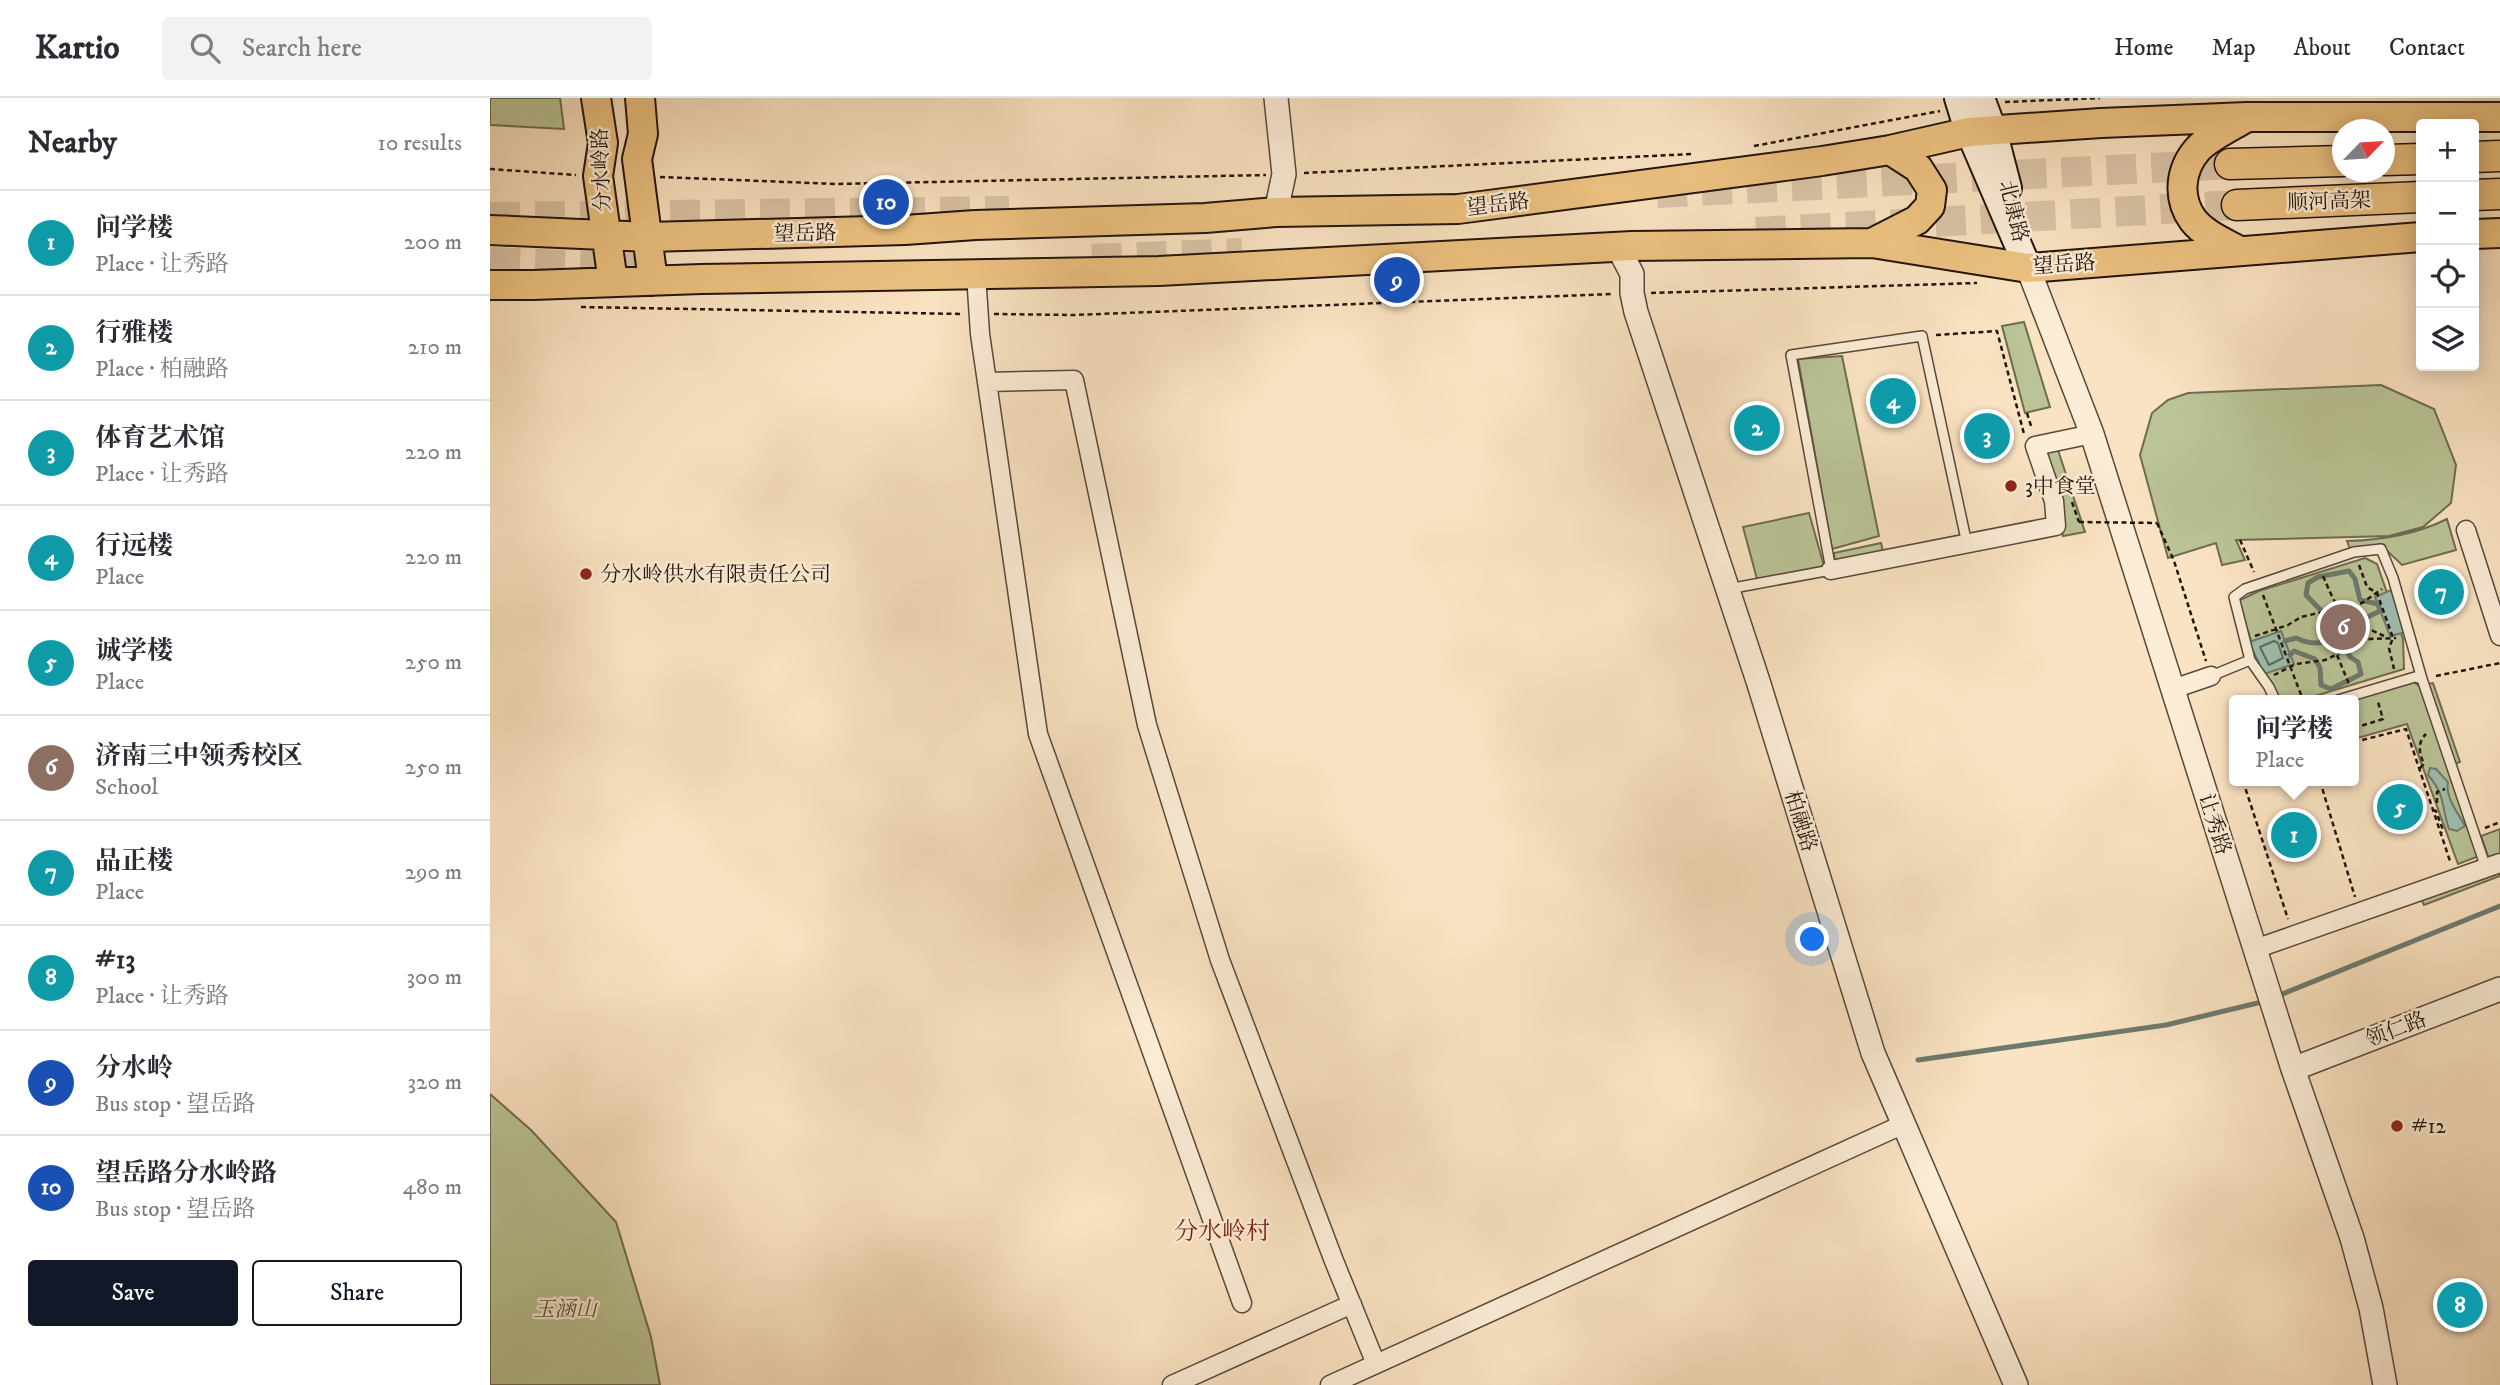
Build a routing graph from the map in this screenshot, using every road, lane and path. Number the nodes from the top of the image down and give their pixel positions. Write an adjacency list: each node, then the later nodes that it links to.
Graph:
1 (596, 98): 25 (main road, 分水岭路)
2 (640, 98): 26 (main road, 分水岭路)
3 (1276, 98): 21 (street)
4 (1958, 98): 9 (main road, 北康路)
5 (1981, 98): 9 (main road, 北康路)
6 (2363, 108): 7 (main road, 望岳路); 8 (main road, 望岳路)
7 (2247, 117): 9 (main road, 望岳路); 30 (main road)
8 (2500, 117)
9 (1981, 131): 10 (main road, 望岳路); 31 (main road, 北康路)
10 (1890, 150): 21 (main road, 望岳路); 28 (main road)
11 (2500, 156): 12 (highway)
12 (2479, 157)
13 (2416, 159): 14 (highway, 顺河高架)
14 (2395, 160)
15 (2332, 161): 16 (highway, 顺河高架)
16 (2230, 164)
17 (2500, 194): 18 (highway)
18 (2479, 195)
19 (2416, 197): 20 (highway, 顺河高架)
20 (2237, 205)
21 (1276, 212): 26 (main road, 望岳路)
22 (490, 230): 25 (main road, 望岳路)
23 (2500, 233): 24 (main road)
24 (2479, 234)
25 (605, 236): 26 (main road, 望岳路); 34 (main road, 分水岭路)
26 (649, 237): 33 (main road, 分水岭路)
27 (2416, 237): 30 (main road, 望岳路)
28 (1872, 243): 29 (main road, 望岳路); 31 (main road, 望岳路)
29 (1618, 247): 32 (main road, 望岳路); 37 (street, 柏融路)
30 (2238, 250): 31 (main road, 望岳路)
31 (2028, 268): 42 (street, 让秀路)
32 (976, 274): 33 (main road, 望岳路); 39 (street)
33 (653, 281): 34 (main road, 望岳路)
34 (613, 282): 36 (main road, 望岳路)
35 (1978, 284): 37 (path)
36 (490, 285)
37 (1632, 293): 39 (path); 52 (street, 柏融路)
38 (572, 307): 39 (path)
39 (979, 314): 41 (street)
40 (1922, 335): 43 (path); 47 (lane); 49 (lane)
41 (987, 382): 93 (street); 94 (street)
42 (2092, 434): 47 (street); 70 (street, 让秀路)
43 (2027, 442)
44 (2070, 495): 65 (path, bridge)
45 (2466, 530): 56 (street)
46 (2241, 540): 51 (path)
47 (1967, 544): 49 (street)
48 (2354, 552): 51 (lane); 53 (path); 59 (lane)
49 (1831, 570): 52 (lane)
50 (2324, 578): 54 (path)
51 (2259, 584): 55 (path); 60 (lane)
52 (1727, 589): 92 (street, 柏融路)
53 (2377, 593): 54 (path); 58 (path)
54 (2337, 609): 55 (path); 57 (path)
55 (2276, 629): 60 (path); 64 (path)
56 (2500, 636)
57 (2387, 638): 58 (path); 61 (path)
58 (2393, 638): 59 (path); 69 (path)
59 (2410, 638): 66 (lane)
60 (2245, 640): 62 (lane)
61 (2337, 654): 64 (path); 68 (path)
62 (2250, 660): 65 (lane); 67 (lane)
63 (2500, 663): 66 (path)
64 (2291, 667): 67 (path); 72 (path)
65 (2211, 676): 70 (street)
66 (2422, 679): 69 (lane); 76 (lane)
67 (2263, 680): 71 (lane)
68 (2348, 681)
69 (2397, 683): 73 (lane)
70 (2173, 689): 89 (street, 让秀路)
71 (2272, 695)
72 (2301, 695)
73 (2355, 695)
74 (2377, 702): 75 (path)
75 (2359, 726)
76 (2440, 730): 78 (path); 86 (lane)
77 (2359, 742): 78 (path)
78 (2420, 769): 85 (path)
79 (2246, 786): 88 (path)
80 (2321, 786): 87 (path)
81 (2449, 788): 82 (path)
82 (2437, 803)
83 (2500, 822): 84 (path)
84 (2485, 828)
85 (2451, 863)
86 (2493, 866): 89 (street)
87 (2358, 908)
88 (2292, 929)
89 (2255, 949): 91 (street, 让秀路)
90 (2500, 989): 91 (street, 领仁路)
91 (2293, 1069): 99 (street, 让秀路)
92 (1904, 1124): 95 (street); 98 (street, 柏融路)
93 (1242, 1303)
94 (1352, 1304): 95 (street); 96 (street)
95 (1376, 1364): 97 (street)
96 (1172, 1385)
97 (1330, 1385)
98 (2016, 1385)
99 (2385, 1385)

